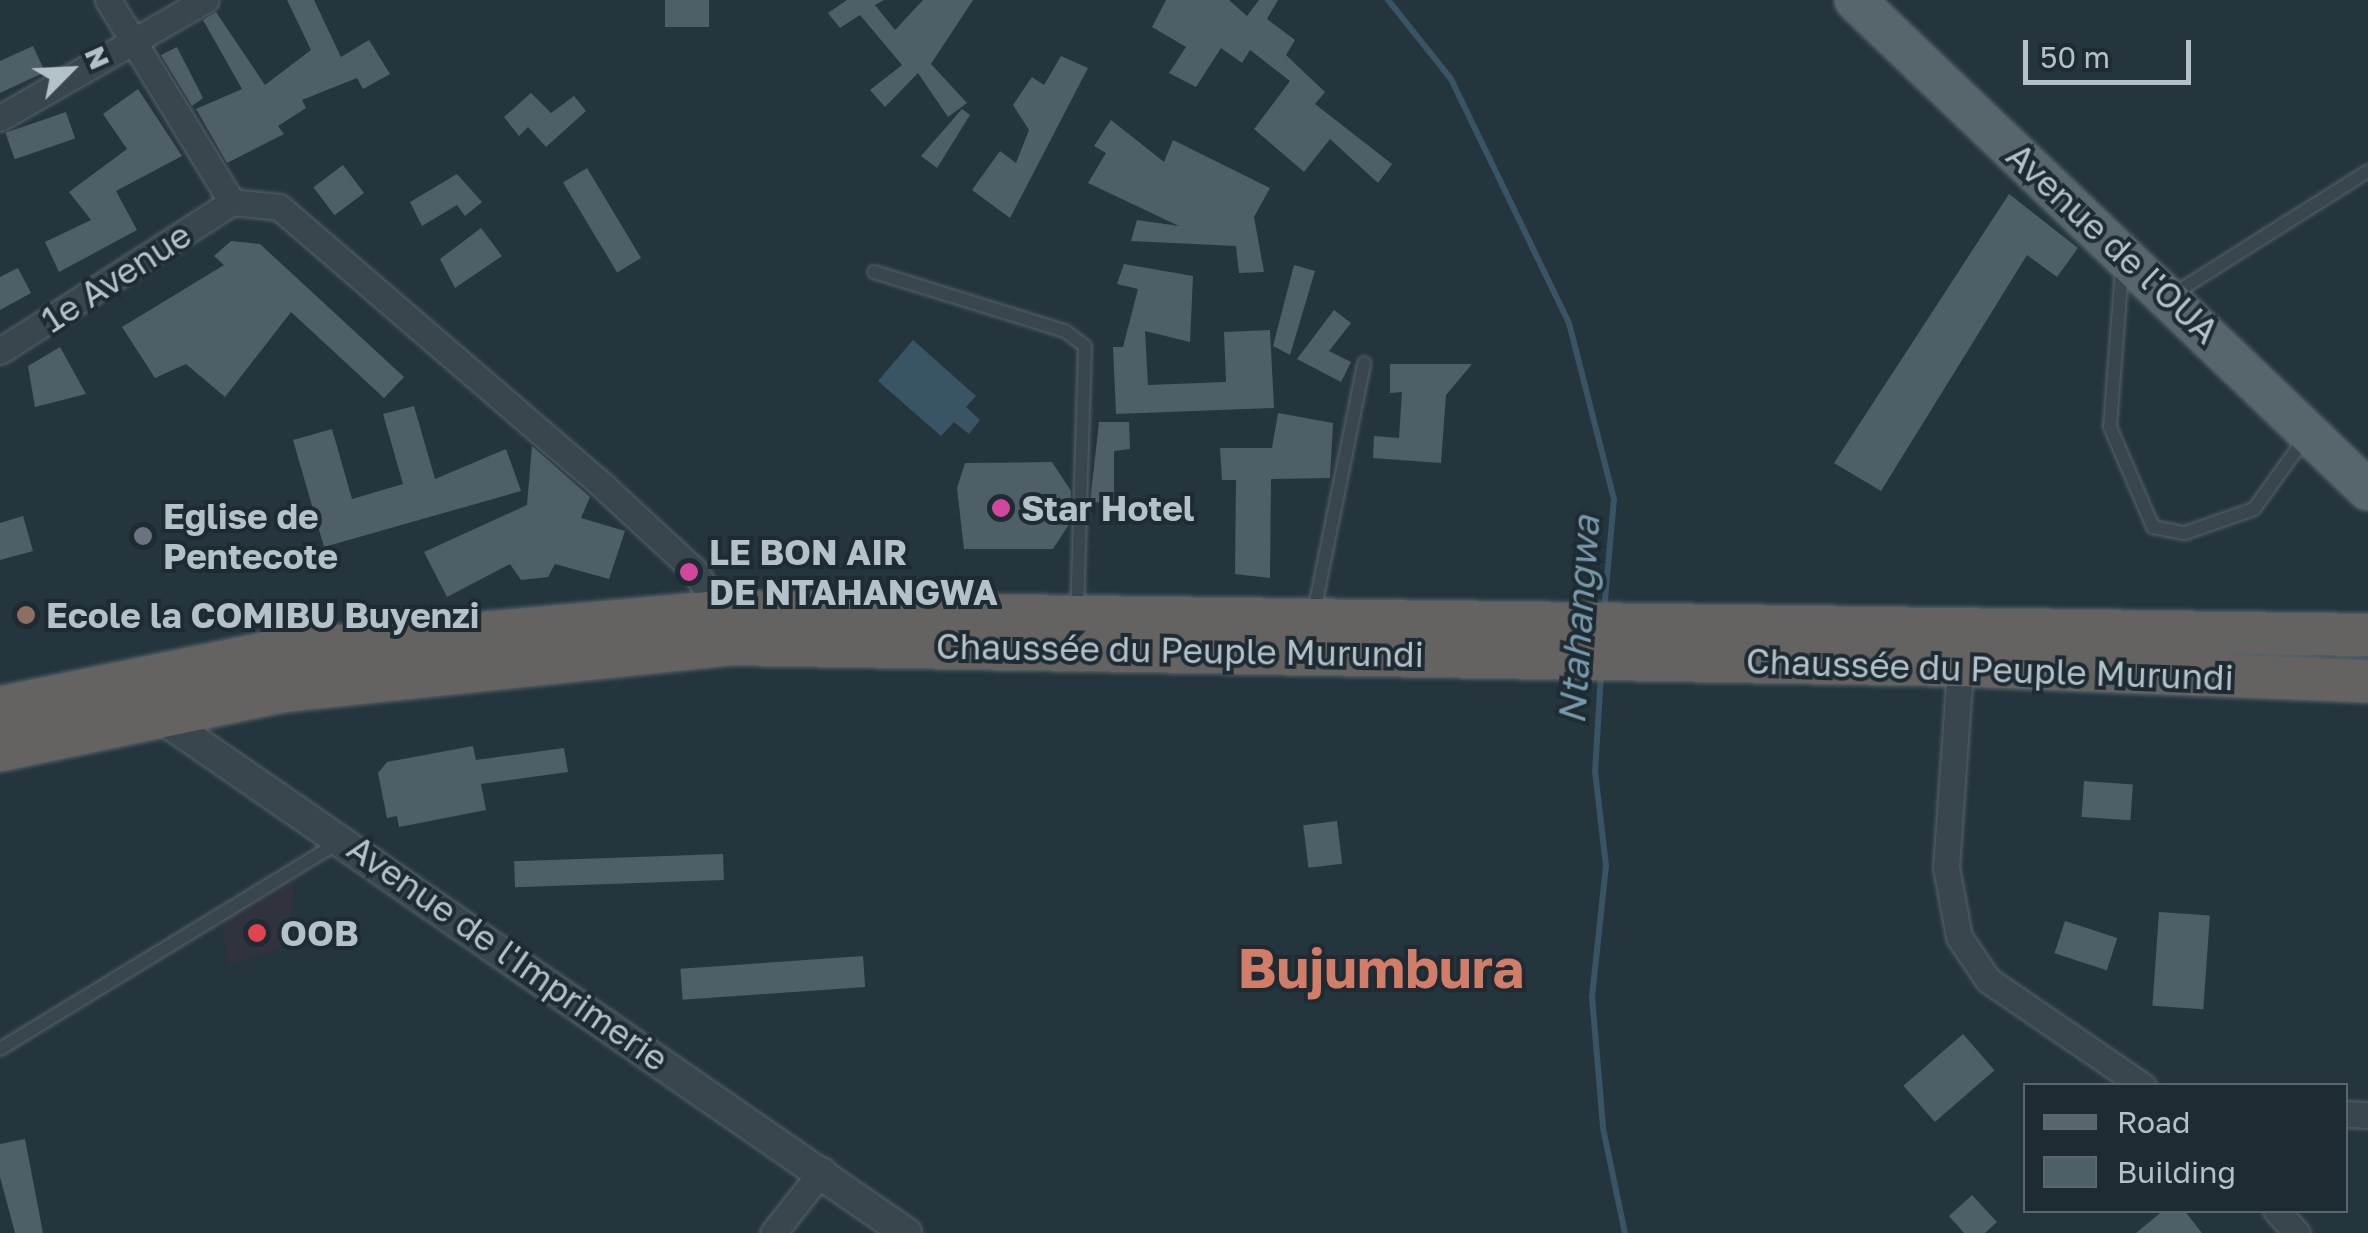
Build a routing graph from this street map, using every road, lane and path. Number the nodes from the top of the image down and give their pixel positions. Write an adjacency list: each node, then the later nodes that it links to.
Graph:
1 (108, 0): 4 (street)
2 (205, 0): 4 (street)
3 (1855, 0): 8 (main road, Avenue de l'OUA)
4 (132, 42): 5 (street); 7 (street)
5 (0, 118)
6 (2368, 171): 10 (lane)
7 (232, 202): 11 (street, 1e Avenue); 17 (street)
8 (2124, 252): 10 (main road, Avenue de l'OUA); 13 (lane)
9 (874, 272): 15 (lane)
10 (2171, 296): 13 (main road, Avenue de l'OUA)
11 (0, 351)
12 (1364, 362): 16 (lane)
13 (2309, 432): 14 (main road, Avenue de l'OUA)
14 (2360, 473)
15 (1077, 614): 16 (highway, Chaussée du Peuple Murundi); 17 (highway, Chaussée du Peuple Murundi)
16 (1312, 619): 19 (highway, Chaussée du Peuple Murundi)
17 (727, 628): 19 (highway, Chaussée du Peuple Murundi); 22 (highway, Chaussée du Peuple Murundi); 24 (highway, Chaussée du Peuple Murundi)
18 (2368, 635): 20 (highway, Chaussée du Peuple Murundi)
19 (1525, 641): 20 (highway, Chaussée du Peuple Murundi)
20 (1960, 647): 21 (highway, Chaussée du Peuple Murundi); 28 (street)
21 (2368, 682)
22 (102, 684): 23 (highway, Chaussée du Peuple Murundi); 24 (street, Avenue de l'Imprimerie)
23 (0, 708)
24 (155, 713): 25 (highway, Chaussée du Peuple Murundi); 26 (street, Avenue de l'Imprimerie)
25 (0, 750)
26 (344, 839): 27 (lane); 29 (street, Avenue de l'Imprimerie)
27 (0, 1049)
28 (2139, 1083)
29 (823, 1170): 31 (street); 32 (street, Avenue de l'Imprimerie)
30 (2279, 1213): 33 (street)
31 (774, 1233)
32 (906, 1233)
33 (2297, 1233)

